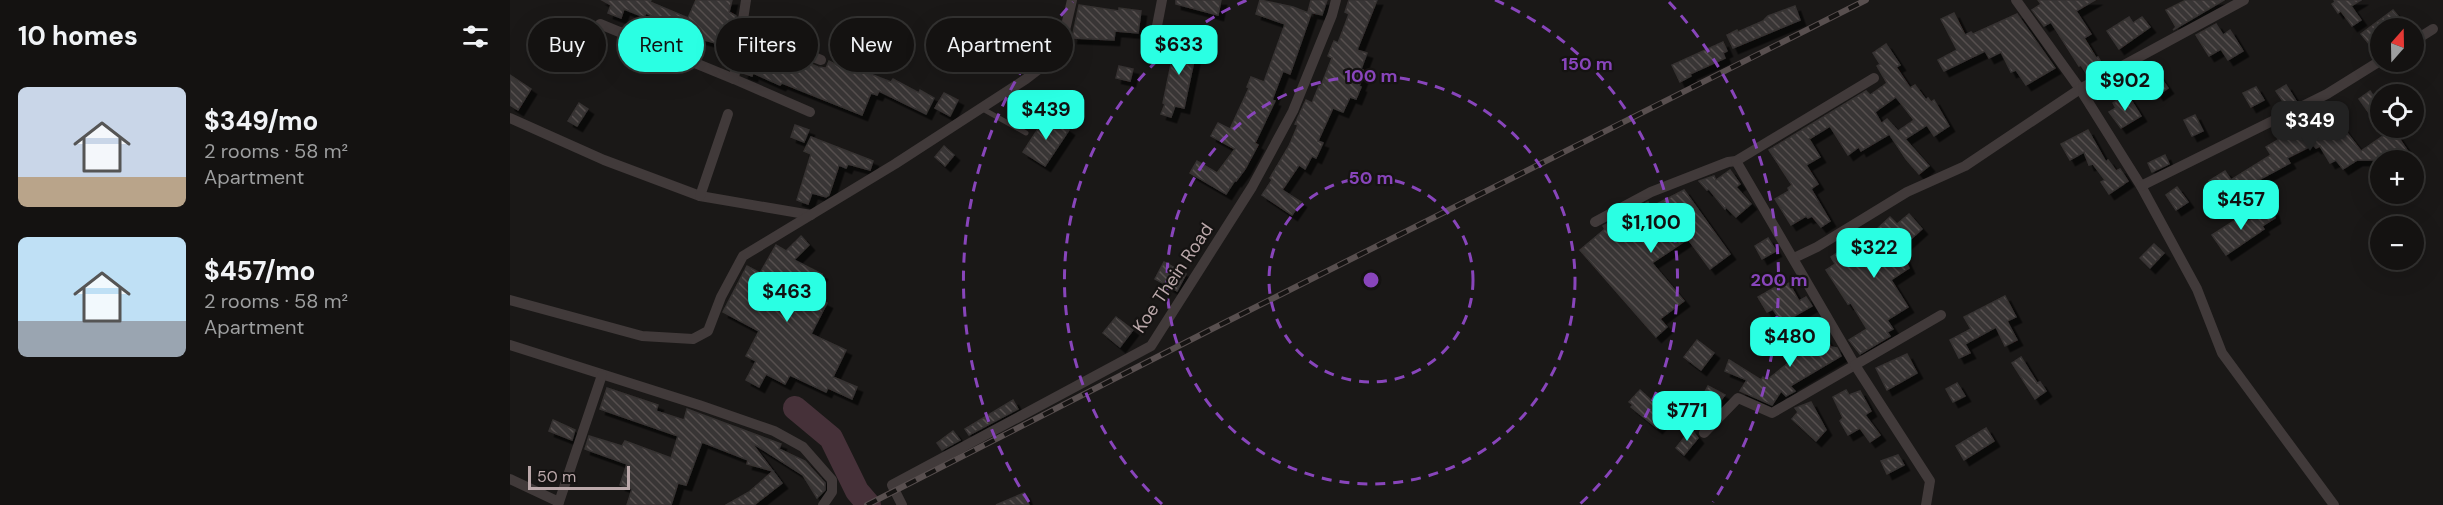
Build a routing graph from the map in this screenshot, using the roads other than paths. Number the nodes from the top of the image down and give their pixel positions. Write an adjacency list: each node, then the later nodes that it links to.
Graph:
1 (746, 0): 7 (street)
2 (1072, 0): 19 (street)
3 (1162, 0): 11 (street)
4 (1336, 0): 39 (street, Koe Thein Road)
5 (2016, 0): 18 (street)
6 (2244, 0): 18 (street)
7 (743, 18)
8 (606, 26): 16 (street)
9 (2433, 29): 10 (street)
10 (2424, 35)
11 (1151, 57)
12 (818, 59): 13 (street)
13 (821, 60)
14 (2370, 67): 25 (street)
15 (735, 72): 16 (street)
16 (734, 78): 20 (street)
17 (1874, 78): 24 (street)
18 (2080, 89): 25 (street); 29 (street)
19 (981, 108): 23 (lane); 27 (street)
20 (810, 112)
21 (728, 114): 26 (street)
22 (510, 118): 26 (street)
23 (1026, 133)
24 (1737, 161): 28 (street); 29 (street)
25 (2141, 186): 41 (street)
26 (700, 196): 27 (street)
27 (811, 214): 30 (street)
28 (1595, 222)
29 (1794, 258): 33 (street)
30 (510, 300)
31 (1941, 315): 33 (street)
32 (510, 345): 34 (street)
33 (1855, 365): 35 (street); 40 (street)
34 (602, 375): 37 (street); 38 (street)
35 (1704, 433)
36 (510, 479): 37 (street)
37 (559, 503)
38 (823, 505)
39 (902, 505)
40 (1926, 505)
41 (2334, 505)

